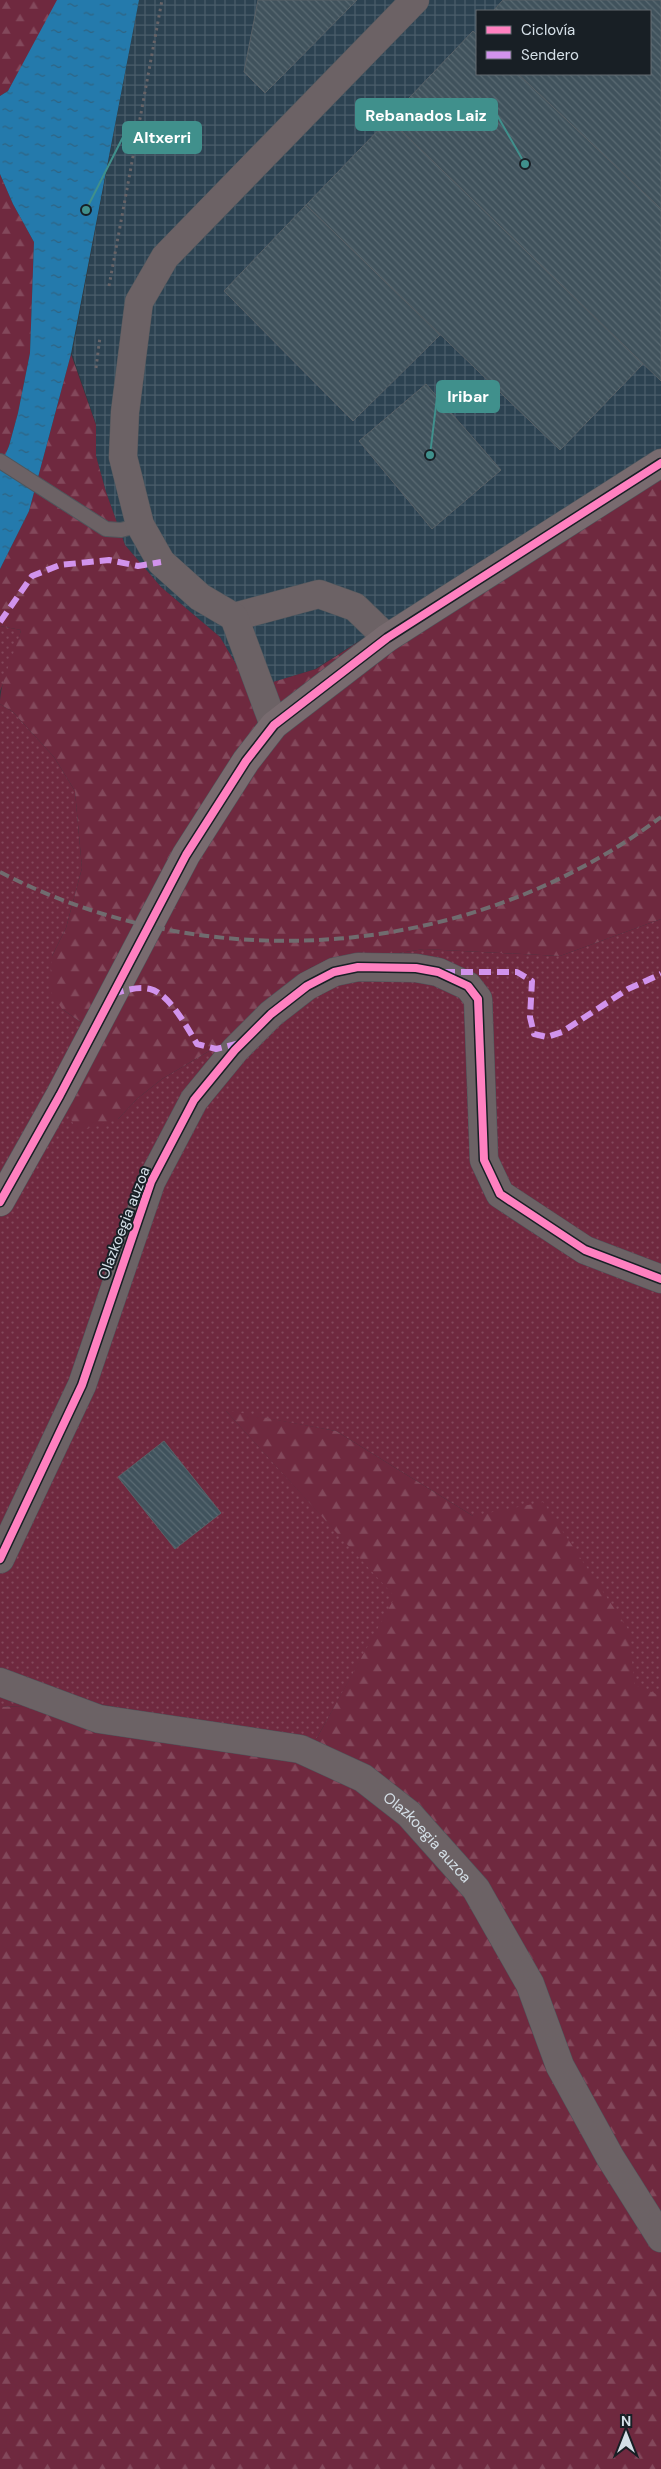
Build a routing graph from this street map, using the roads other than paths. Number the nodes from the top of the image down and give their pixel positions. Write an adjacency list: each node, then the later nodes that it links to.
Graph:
1 (415, 0): 4 (street)
2 (0, 461): 4 (lane)
3 (661, 463): 6 (street)
4 (140, 525): 5 (street)
5 (234, 617): 6 (street); 7 (street)
6 (387, 638): 7 (street)
7 (274, 725): 8 (street)
8 (0, 1202)
9 (661, 1279): 10 (street, Olazkoegia auzoa)
10 (0, 1559)
11 (0, 1682): 12 (street, Olazkoegia auzoa)
12 (661, 2238)

